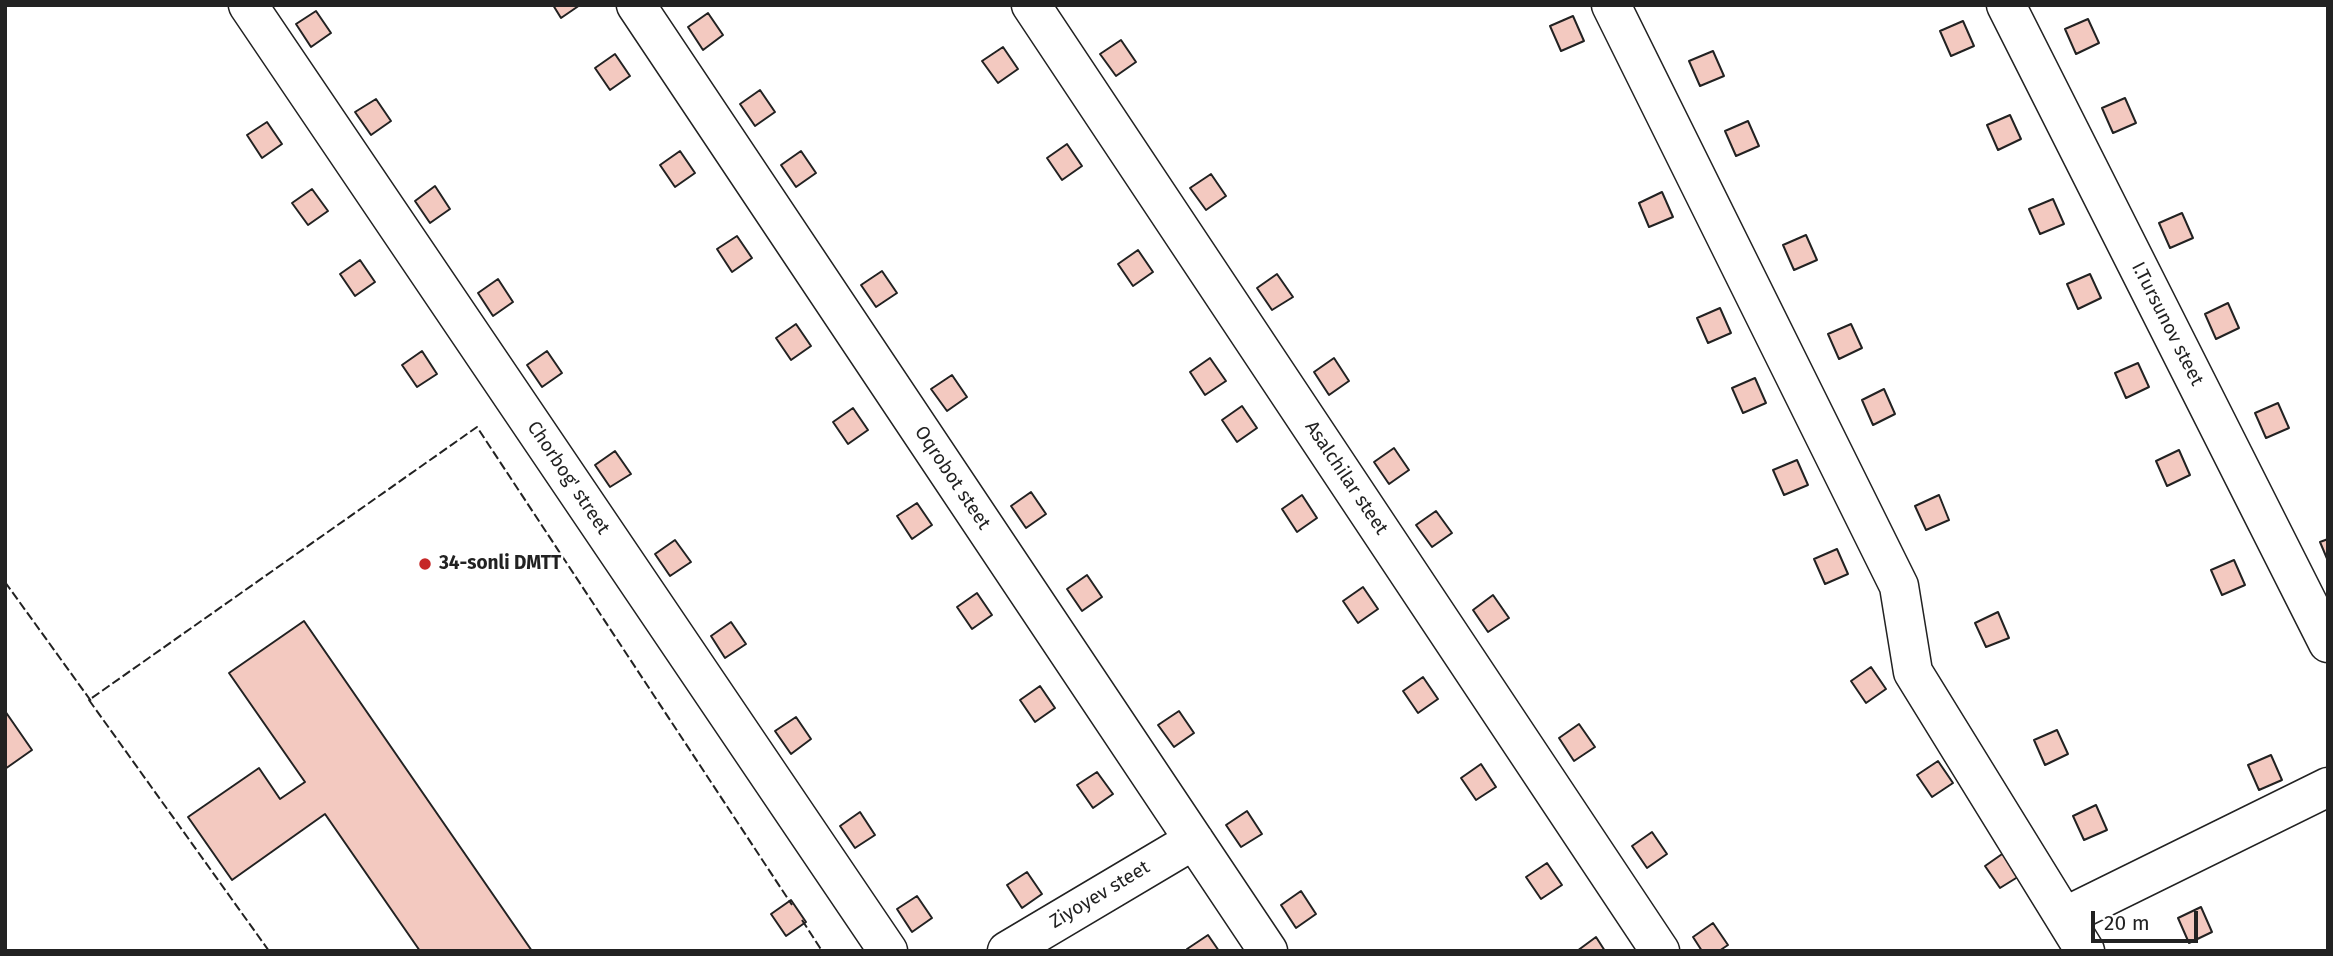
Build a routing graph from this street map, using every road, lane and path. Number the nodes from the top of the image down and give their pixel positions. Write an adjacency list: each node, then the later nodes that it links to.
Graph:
1 (248, 5): 10 (street, Chorbog' street)
2 (635, 5): 8 (street, Oqrobot steet)
3 (1031, 5): 13 (street, Asalchilar steet)
4 (1611, 5): 9 (street)
5 (2006, 5): 6 (street, I.Tursunov steet)
6 (2328, 643)
7 (2328, 787): 9 (street)
8 (1194, 840): 11 (street, Ziyoyev steet); 12 (street, Oqrobot steet)
9 (2064, 917): 14 (street)
10 (888, 951)
11 (1007, 951)
12 (1268, 951)
13 (1660, 951)
14 (2085, 951)

